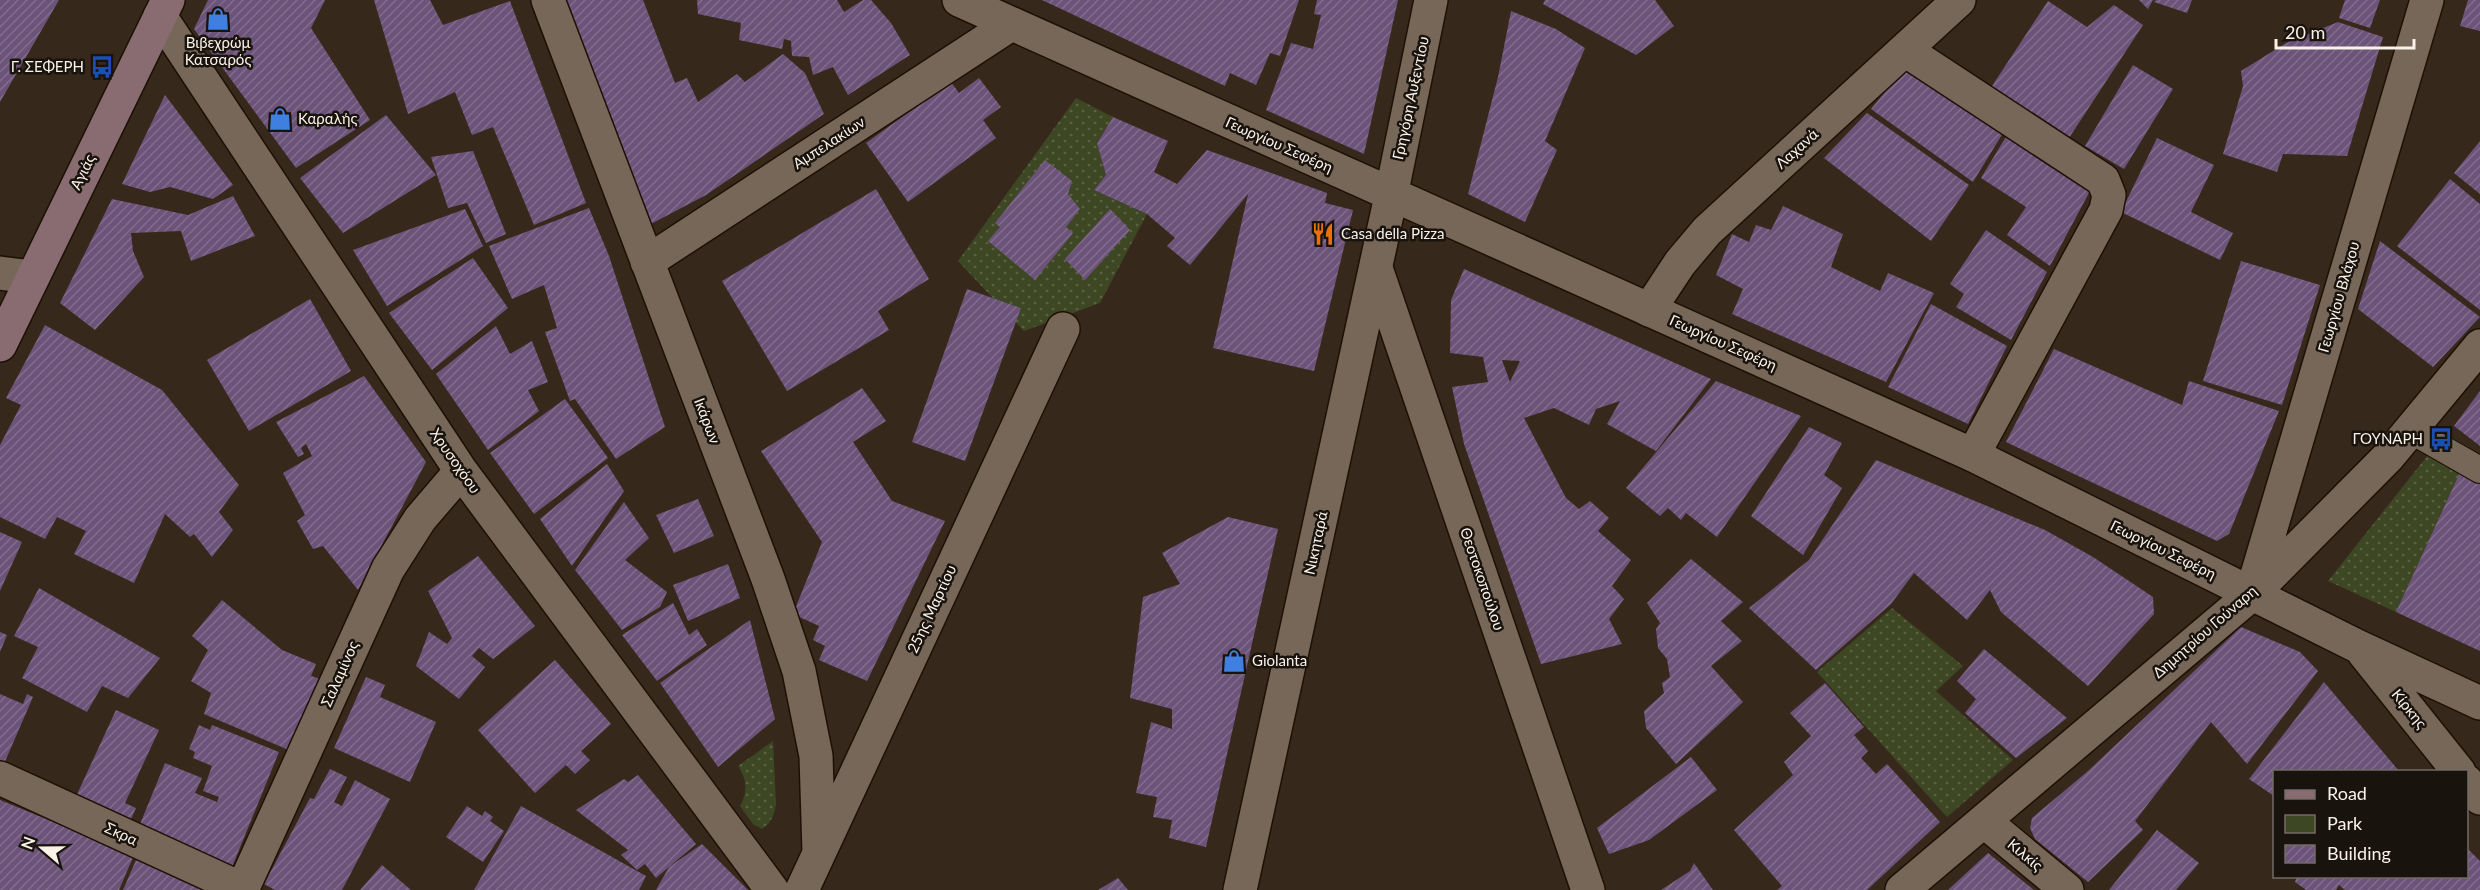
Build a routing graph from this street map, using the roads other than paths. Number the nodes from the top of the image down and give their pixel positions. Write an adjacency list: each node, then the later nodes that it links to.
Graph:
1 (548, 0): 10 (street, Ικάρων)
2 (959, 0): 7 (street, Γεωργίου Σεφέρη)
3 (1431, 0): 9 (street, Γρηγόρη Αυξεντίου)
4 (1959, 0): 8 (street, Λαχανά)
5 (2427, 0): 22 (street, Γεωργίου Βλάχου)
6 (164, 8): 13 (main road, Αγιάς); 21 (street, Χρυσοχόου)
7 (1011, 24): 9 (street, Γεωργίου Σεφέρη); 10 (street, Αμπελακίων)
8 (1905, 50): 14 (street, Λαχανά); 19 (street)
9 (1391, 196): 11 (street, Νικηταρά); 14 (street, Γεωργίου Σεφέρη)
10 (646, 262): 30 (street, Ικάρων)
11 (1376, 268): 34 (street, Νικηταρά); 35 (street, Θεοτοκοπούλου)
12 (0, 273): 13 (street)
13 (32, 277): 16 (main road, Αγιάς)
14 (1649, 310): 19 (street, Γεωργίου Σεφέρη)
15 (1063, 329): 30 (street, 25ης Μαρτίου)
16 (0, 345)
17 (2479, 348): 18 (street, Δημητρίου Γούναρη)
18 (2410, 430): 20 (lane); 22 (street, Δημητρίου Γούναρη)
19 (1973, 455): 22 (street, Γεωργίου Σεφέρη)
20 (2480, 470)
21 (461, 471): 31 (street, Σαλαμίνος); 32 (street, Χρυσοχόου)
22 (2252, 594): 23 (street, Γεωργίου Σεφέρη); 29 (street, Δημητρίου Γούναρη)
23 (2359, 647): 24 (street, Γεωργίου Σεφέρη); 25 (street, Κίρκης)
24 (2480, 703)
25 (2458, 770)
26 (0, 778): 31 (street, Σκρα)
27 (2468, 783): 28 (street)
28 (2480, 798)
29 (1984, 820): 36 (street, Δημητρίου Γούναρη); 37 (street, Κιλκίς)
30 (819, 852): 33 (street, 25ης Μαρτίου)
31 (242, 890)
32 (772, 890)
33 (802, 890)
34 (1240, 890)
35 (1588, 890)
36 (1902, 890)
37 (2067, 890)

